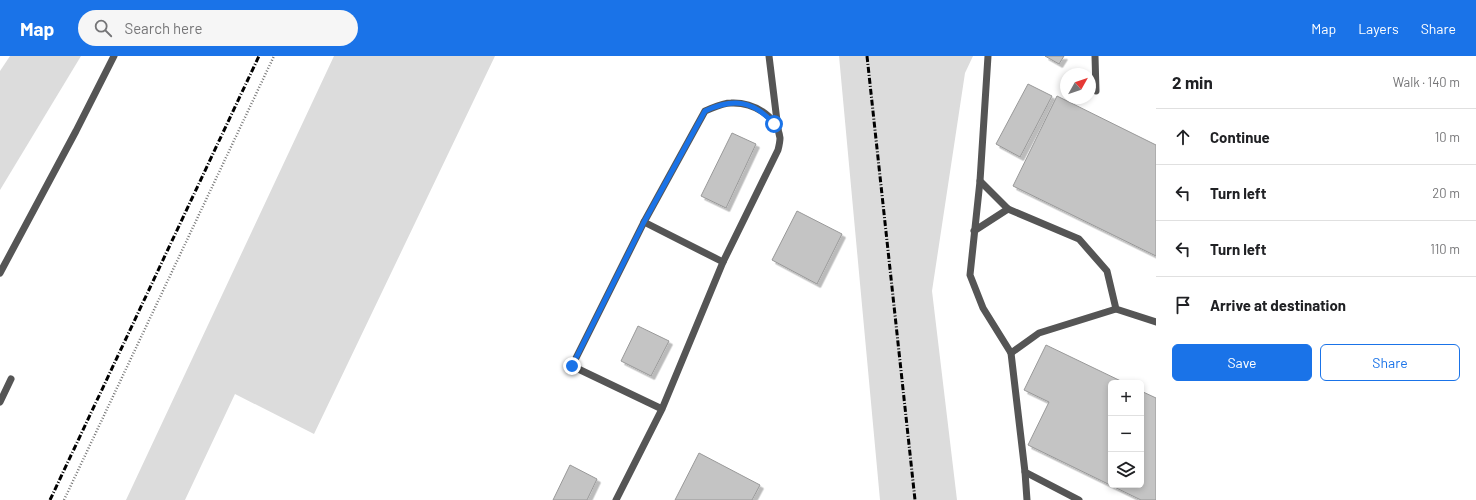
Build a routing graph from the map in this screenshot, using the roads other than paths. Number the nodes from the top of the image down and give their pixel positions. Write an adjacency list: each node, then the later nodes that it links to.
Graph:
1 (114, 56): 12 (lane)
2 (769, 56): 6 (lane)
3 (988, 56): 7 (lane)
4 (1095, 56): 5 (lane)
5 (1095, 68)
6 (780, 138): 9 (lane); 11 (lane)
7 (980, 181): 8 (lane); 10 (lane)
8 (1008, 209): 10 (lane); 13 (lane)
9 (644, 222): 11 (lane); 18 (lane)
10 (974, 231): 15 (lane)
11 (723, 262): 18 (lane)
12 (0, 273)
13 (1116, 309): 14 (lane); 15 (lane)
14 (1156, 322)
15 (1011, 352): 19 (lane)
16 (11, 379): 17 (lane)
17 (0, 402)
18 (662, 409): 20 (lane)
19 (1025, 472): 21 (lane); 22 (lane)
20 (616, 500)
21 (1027, 500)
22 (1078, 500)

